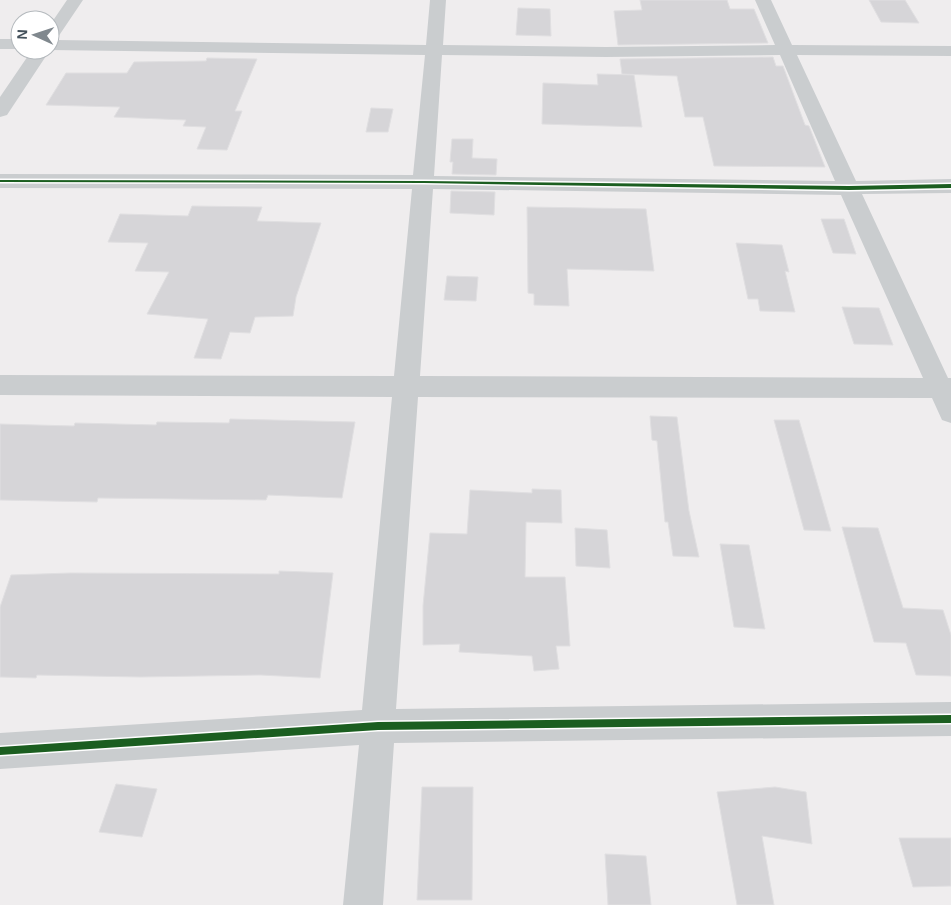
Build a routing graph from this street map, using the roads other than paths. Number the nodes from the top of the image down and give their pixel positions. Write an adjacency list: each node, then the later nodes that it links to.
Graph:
1 (75, 0): 4 (street)
2 (438, 0): 6 (street)
3 (764, 0): 7 (street)
4 (60, 22)
5 (60, 45): 6 (street)
6 (435, 50): 7 (street); 12 (street)
7 (786, 50): 8 (street); 14 (street)
8 (951, 51)
9 (34, 60): 10 (street)
10 (0, 111)
11 (0, 181): 12 (street)
12 (424, 182): 14 (street); 16 (street)
13 (951, 186): 14 (street)
14 (849, 188): 17 (street)
15 (0, 385): 16 (street)
16 (407, 386): 17 (street); 20 (street)
17 (946, 388): 18 (street)
18 (951, 412)
19 (951, 719): 20 (street)
20 (378, 726): 21 (street); 22 (street)
21 (0, 751)
22 (363, 905)

